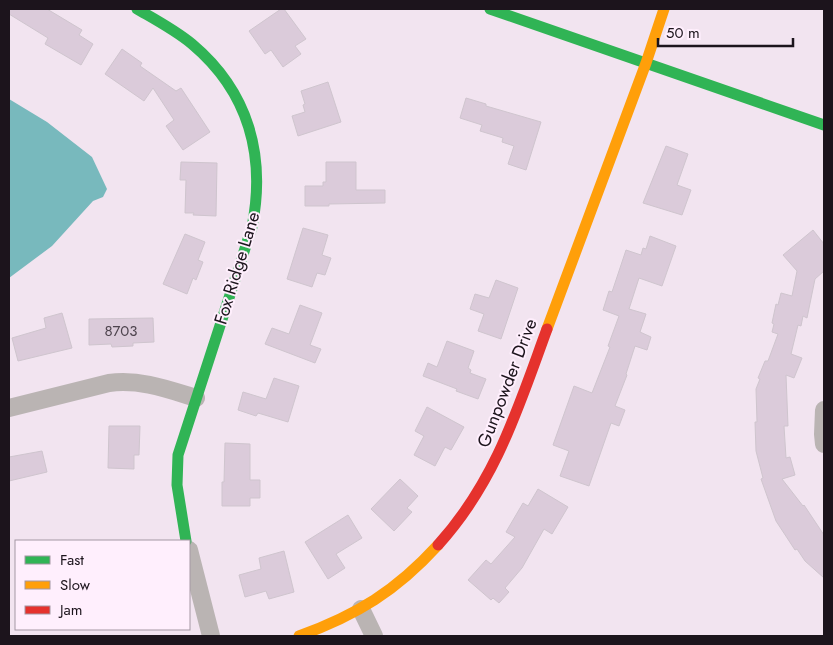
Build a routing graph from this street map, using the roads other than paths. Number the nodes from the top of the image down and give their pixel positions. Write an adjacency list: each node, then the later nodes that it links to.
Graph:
1 (136, 9): 6 (street, Fox Ridge Lane)
2 (490, 9): 4 (street)
3 (664, 9): 4 (street, Gunpowder Drive)
4 (646, 63): 5 (street); 12 (street, Gunpowder Drive)
5 (824, 125)
6 (196, 398): 7 (street); 10 (street, Fox Ridge Lane)
7 (9, 408)
8 (824, 410): 9 (street)
9 (824, 444)
10 (186, 540)
11 (190, 554): 13 (street)
12 (361, 608): 14 (street, Gunpowder Drive); 15 (street)
13 (211, 636)
14 (299, 636)
15 (374, 636)

